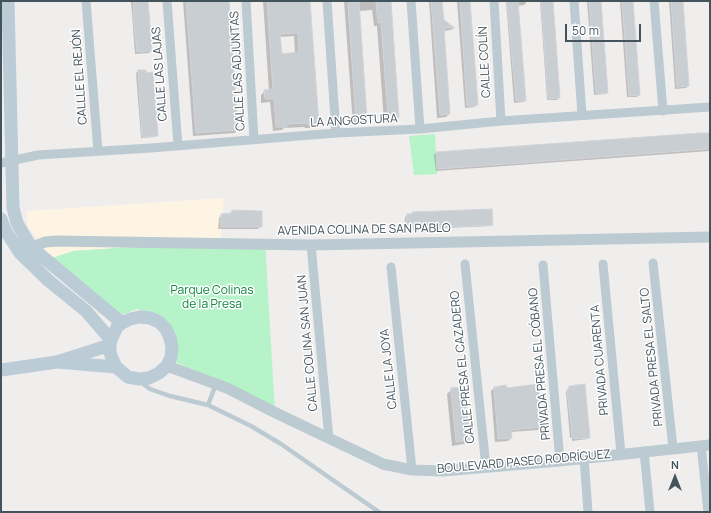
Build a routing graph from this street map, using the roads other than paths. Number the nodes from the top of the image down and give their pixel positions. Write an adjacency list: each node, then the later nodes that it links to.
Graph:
1 (8, 1): 10 (main road)
2 (86, 1): 20 (street, CALLLE EL REJÓN)
3 (167, 1): 19 (street, CALLE LAS LAJAS)
4 (246, 1): 18 (street, CALLE LAS ADJUNTAS)
5 (327, 1): 17 (street)
6 (411, 1): 16 (street)
7 (494, 1): 15 (street, CALLE COLÍN)
8 (574, 1): 14 (street)
9 (654, 1): 13 (street)
10 (5, 38): 11 (main road)
11 (5, 72): 21 (main road)
12 (710, 107): 13 (street, LA ANGOSTURA)
13 (664, 111): 14 (street, LA ANGOSTURA)
14 (582, 115): 15 (street, LA ANGOSTURA)
15 (500, 121): 16 (street, LA ANGOSTURA)
16 (420, 129): 17 (street, LA ANGOSTURA)
17 (336, 134): 18 (street, LA ANGOSTURA)
18 (254, 140): 19 (street, LA ANGOSTURA)
19 (178, 146): 20 (street, LA ANGOSTURA)
20 (98, 151): 21 (street, LA ANGOSTURA)
21 (6, 162): 25 (main road)
22 (1, 219): 25 (main road)
23 (710, 237): 24 (street, AVENIDA COLINA DE SAN PABLO)
24 (311, 245): 25 (street, AVENIDA COLINA DE SAN PABLO); 40 (street, CALLE COLINA SAN JUAN)
25 (26, 250): 31 (main road); 32 (main road)
26 (654, 263): 42 (street, PRIVADA PRESA EL SALTO)
27 (465, 264): 47 (street, CALLE PRESA EL CAZADERO)
28 (603, 264): 44 (street, PRIVADA CUARENTA)
29 (543, 265): 46 (street, PRIVADA PRESA EL CÓBANO)
30 (391, 267): 48 (street, CALLE LA JOYA)
31 (122, 323): 32 (main road); 34 (main road)
32 (110, 343): 33 (main road); 35 (main road)
33 (56, 362): 35 (main road); 36 (main road)
34 (167, 366): 37 (main road); 38 (street, BOULEVARD PASEO RODRÍGUEZ)
35 (116, 367): 37 (main road)
36 (1, 370)
37 (139, 379): 39 (lane)
38 (216, 384): 39 (lane); 40 (street, BOULEVARD PASEO RODRÍGUEZ)
39 (208, 404): 49 (lane)
40 (329, 439): 48 (street, BOULEVARD PASEO RODRÍGUEZ)
41 (706, 445): 42 (street, BOULEVARD PASEO RODRÍGUEZ); 52 (street)
42 (674, 448): 43 (street, BOULEVARD PASEO RODRÍGUEZ)
43 (644, 451): 44 (street, BOULEVARD PASEO RODRÍGUEZ); 51 (street)
44 (621, 454): 45 (street, BOULEVARD PASEO RODRÍGUEZ)
45 (584, 458): 46 (street, BOULEVARD PASEO RODRÍGUEZ); 50 (street)
46 (560, 460): 47 (street, BOULEVARD PASEO RODRÍGUEZ)
47 (486, 467): 48 (street, BOULEVARD PASEO RODRÍGUEZ)
48 (412, 470)
49 (379, 512)
50 (588, 512)
51 (650, 512)
52 (708, 512)

